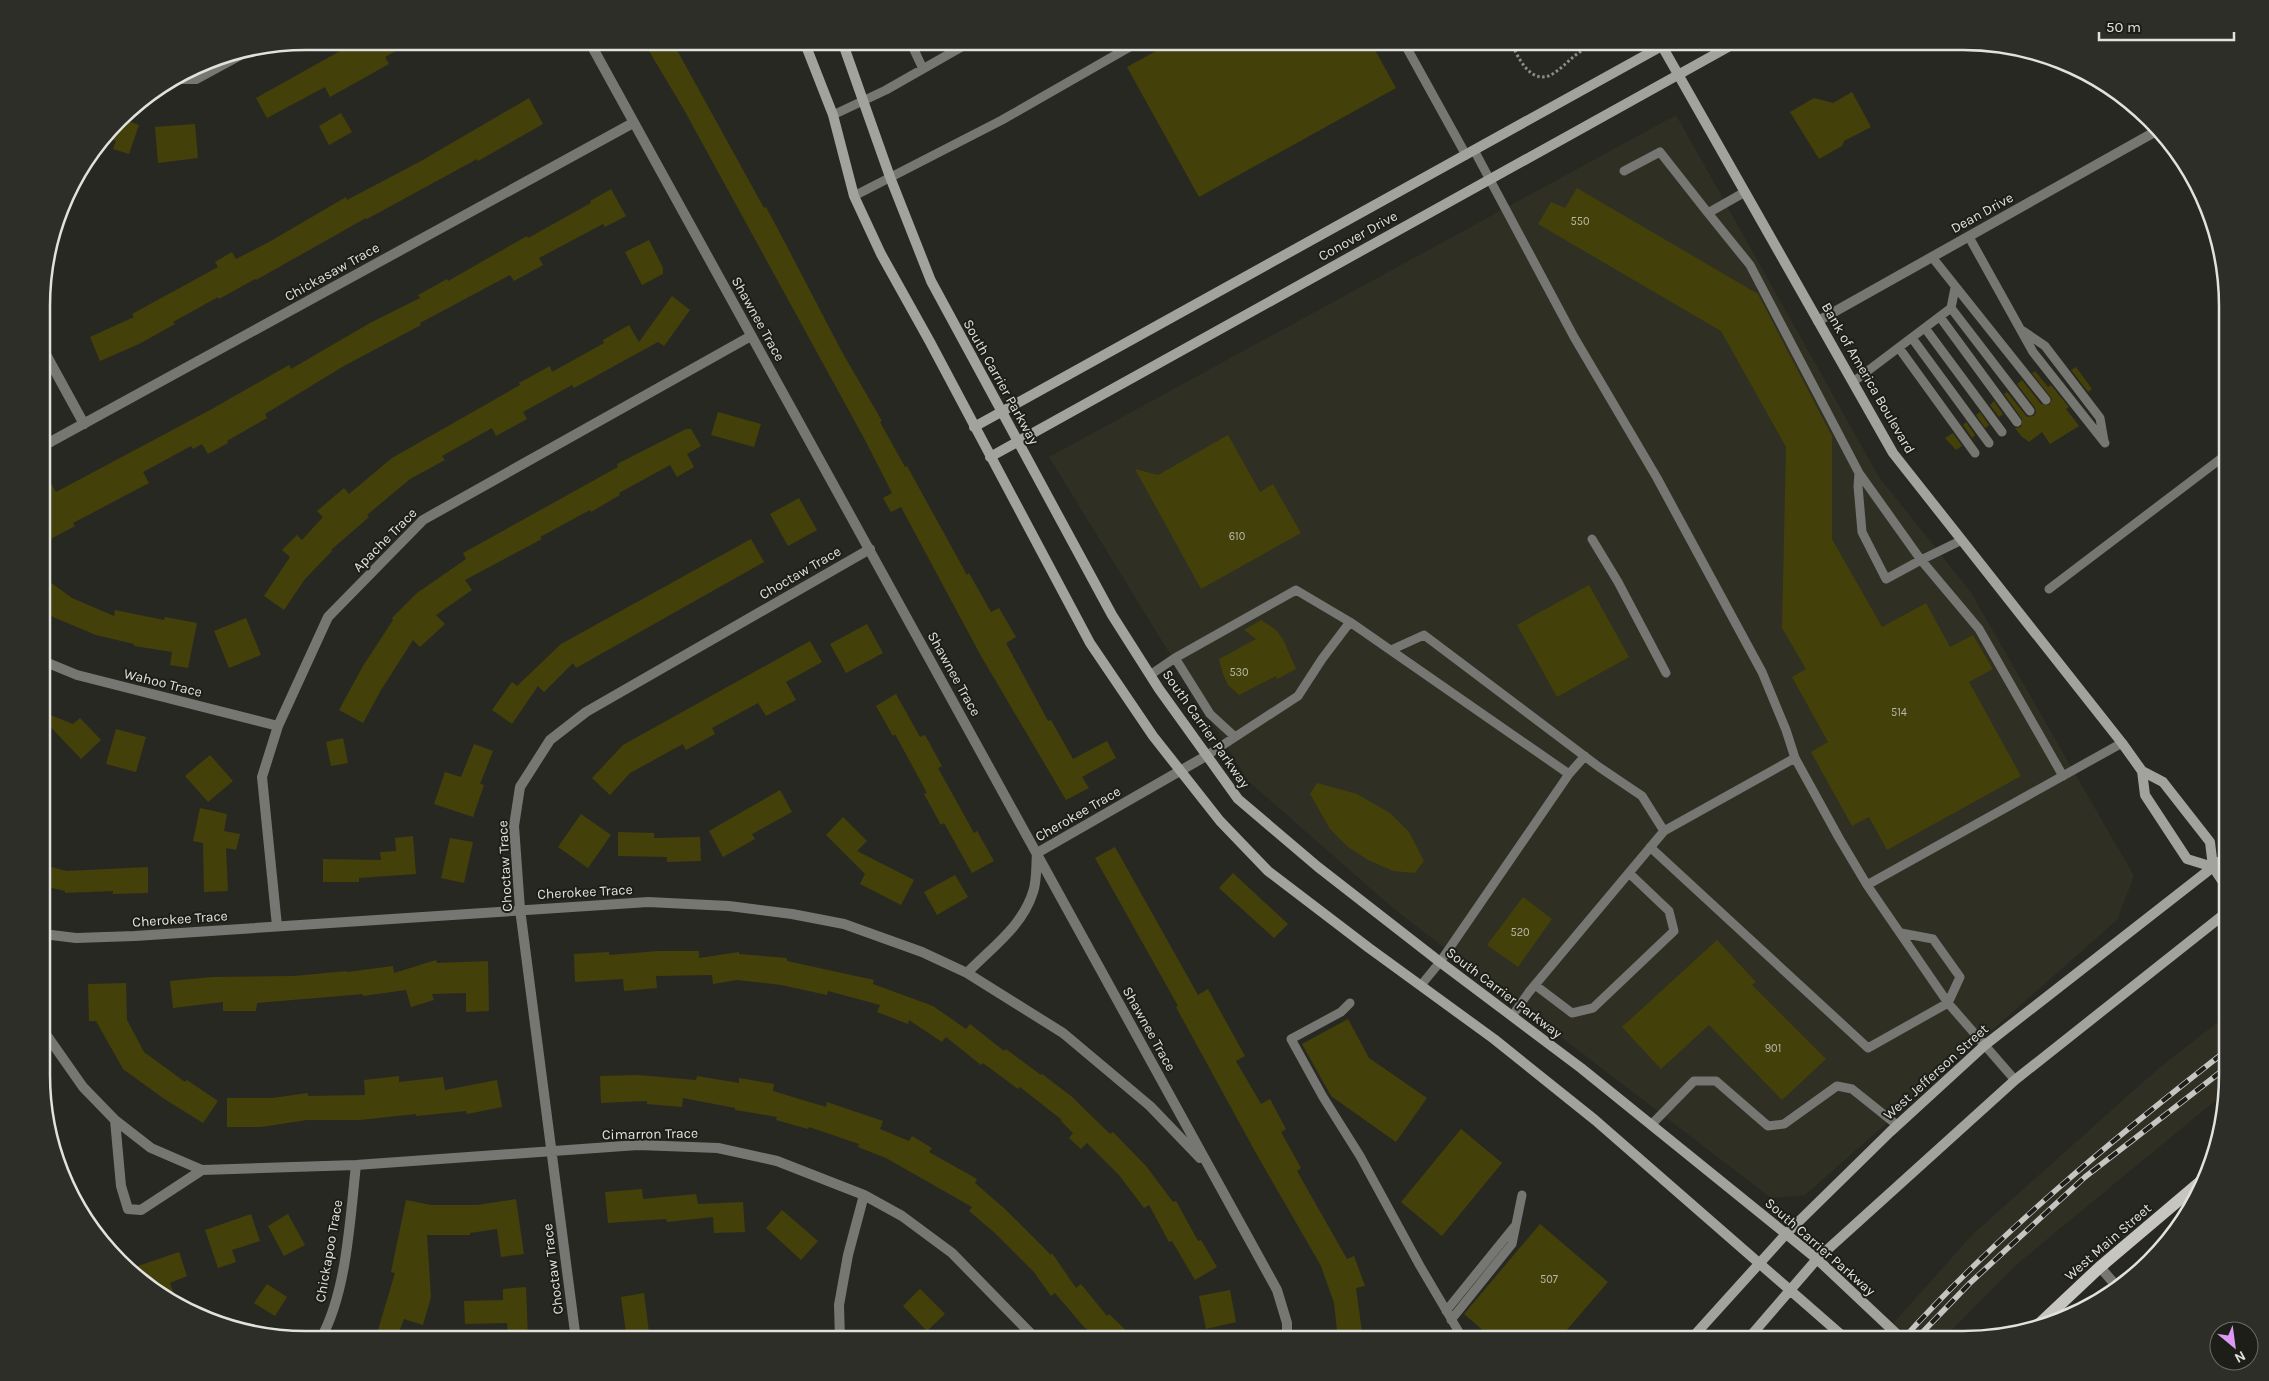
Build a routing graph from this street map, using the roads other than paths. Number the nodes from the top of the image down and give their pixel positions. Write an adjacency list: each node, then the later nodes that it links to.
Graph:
1 (594, 50): 17 (street, Shawnee Trace)
2 (808, 50): 16 (main road)
3 (845, 50): 15 (main road, South Carrier Parkway)
4 (914, 50): 12 (lane)
5 (956, 50): 12 (lane)
6 (1124, 50): 21 (lane)
7 (1408, 50): 19 (lane)
8 (1655, 50): 19 (main road, Conover Drive)
9 (1668, 50): 13 (main road, Bank of America Boulevard)
10 (1722, 50): 13 (main road, Conover Drive)
11 (223, 64): 14 (street)
12 (923, 69): 15 (lane)
13 (1678, 74): 22 (main road, Conover Drive); 23 (main road, Bank of America Boulevard)
14 (187, 79)
15 (862, 101): 16 (lane); 21 (main road, South Carrier Parkway)
16 (833, 115): 24 (main road)
17 (633, 123): 33 (street, Shawnee Trace); 42 (street, Chickasaw Trace)
18 (2152, 134): 26 (street, Dean Drive)
19 (1470, 152): 22 (lane); 40 (main road, Conover Drive)
20 (1624, 171): 25 (lane)
21 (890, 177): 24 (lane); 40 (main road, South Carrier Parkway)
22 (1489, 179): 45 (main road, Conover Drive); 69 (lane)
23 (1745, 192): 25 (lane); 31 (main road, Bank of America Boulevard)
24 (854, 196): 43 (main road)
25 (1708, 213): 52 (lane)
26 (1969, 237): 27 (street, Dean Drive); 48 (lane)
27 (1932, 258): 28 (lane); 31 (street, Dean Drive)
28 (1955, 288): 29 (lane); 38 (lane)
29 (1951, 308): 30 (lane); 39 (lane)
30 (1940, 317): 32 (lane); 41 (lane)
31 (1818, 321): 37 (main road, Bank of America Boulevard)
32 (1925, 328): 34 (lane); 44 (lane)
33 (751, 336): 55 (street, Shawnee Trace); 64 (street, Apache Trace)
34 (1912, 338): 35 (lane); 47 (lane)
35 (1899, 348): 37 (lane); 49 (lane)
36 (50, 360): 42 (street)
37 (1852, 382): 54 (main road, Bank of America Boulevard)
38 (2046, 400)
39 (2030, 411)
40 (1001, 412): 43 (main road, Conover Drive); 45 (main road, South Carrier Parkway)
41 (2016, 422)
42 (84, 424): 46 (street, Chickasaw Trace)
43 (974, 427): 50 (main road)
44 (2002, 432)
45 (1017, 441): 50 (main road, Conover Drive); 63 (main road, South Carrier Parkway)
46 (50, 443)
47 (1989, 443)
48 (2105, 443)
49 (1975, 453)
50 (990, 457): 70 (main road)
51 (2219, 460): 57 (lane)
52 (1859, 473): 56 (lane); 56 (lane)
53 (1592, 540): 62 (lane)
54 (1962, 540): 56 (lane); 66 (main road, Bank of America Boulevard)
55 (870, 550): 76 (street, Shawnee Trace); 82 (street, Choctaw Trace)
56 (1921, 560): 73 (lane)
57 (2049, 589)
58 (1350, 622): 59 (lane); 60 (lane); 65 (lane)
59 (1390, 650): 68 (lane); 72 (lane)
60 (1175, 658): 63 (lane); 65 (lane)
61 (50, 664): 64 (street, Wahoo Trace)
62 (1666, 673)
63 (1150, 675): 67 (main road, South Carrier Parkway)
64 (278, 726): 84 (street, Apache Trace)
65 (1234, 736): 67 (lane)
66 (2122, 743): 71 (main road, Bank of America Boulevard); 73 (lane)
67 (1206, 756): 70 (street, Cherokee Trace); 87 (main road, South Carrier Parkway)
68 (1585, 756): 72 (lane); 74 (lane)
69 (1795, 758): 74 (lane); 81 (lane)
70 (1180, 771): 76 (street, Cherokee Trace); 89 (main road)
71 (2142, 771): 78 (main road, Bank of America Boulevard); 78 (main road, Bank of America Boulevard)
72 (1569, 774): 87 (lane)
73 (2063, 776): 81 (lane)
74 (1664, 831): 75 (lane)
75 (1650, 847): 79 (lane); 92 (lane)
76 (1037, 853): 88 (street, Cherokee Trace); 102 (street, Shawnee Trace)
77 (2219, 862): 78 (main road, West Jefferson Street)
78 (2213, 867): 80 (main road, Bank of America Boulevard); 95 (main road, West Jefferson Street)
79 (1629, 872): 90 (lane); 90 (lane)
80 (2219, 876)
81 (1867, 885): 85 (lane)
82 (520, 910): 84 (street, Cherokee Trace); 88 (street, Cherokee Trace); 100 (street, Choctaw Trace)
83 (2219, 918): 96 (main road)
84 (277, 926): 86 (street, Cherokee Trace)
85 (1901, 933): 92 (lane); 92 (lane)
86 (50, 935)
87 (1440, 962): 89 (lane); 93 (main road, South Carrier Parkway)
88 (967, 973): 102 (street, Cherokee Trace)
89 (1422, 984): 109 (main road)
90 (1535, 985): 93 (lane)
91 (1350, 1003): 114 (lane)
92 (1948, 1003): 95 (lane)
93 (1512, 1016): 98 (main road, South Carrier Parkway)
94 (50, 1039): 97 (street, Cimarron Trace)
95 (1985, 1045): 96 (lane); 99 (main road, West Jefferson Street)
96 (2016, 1080): 108 (main road)
97 (115, 1120): 103 (street, Cimarron Trace); 103 (street)
98 (1651, 1125): 99 (lane); 107 (main road, South Carrier Parkway)
99 (1897, 1125): 107 (main road, West Jefferson Street)
100 (553, 1152): 101 (street, Cimarron Trace); 105 (street, Cimarron Trace); 116 (street, Choctaw Trace)
101 (356, 1165): 103 (street, Cimarron Trace); 115 (street, Chickapoo Trace)
102 (1211, 1169): 119 (street, Shawnee Trace)
103 (202, 1170)
104 (2193, 1187): 110 (main road, West Main Street)
105 (864, 1195): 117 (street); 118 (street, Cimarron Trace)
106 (1522, 1195): 114 (lane)
107 (1786, 1234): 108 (main road, South Carrier Parkway); 109 (main road, West Jefferson Street)
108 (1817, 1259): 112 (main road); 124 (main road, South Carrier Parkway)
109 (1760, 1264): 112 (main road); 121 (main road, West Jefferson Street)
110 (2100, 1267): 111 (street); 113 (main road, West Main Street)
111 (2113, 1282)
112 (1791, 1289): 122 (main road); 123 (main road)
113 (2060, 1311)
114 (1449, 1315): 120 (lane)
115 (325, 1331)
116 (575, 1331)
117 (840, 1331)
118 (1028, 1331)
119 (1287, 1331)
120 (1458, 1331)
121 (1697, 1331)
122 (1755, 1331)
123 (1837, 1331)
124 (1894, 1331)

